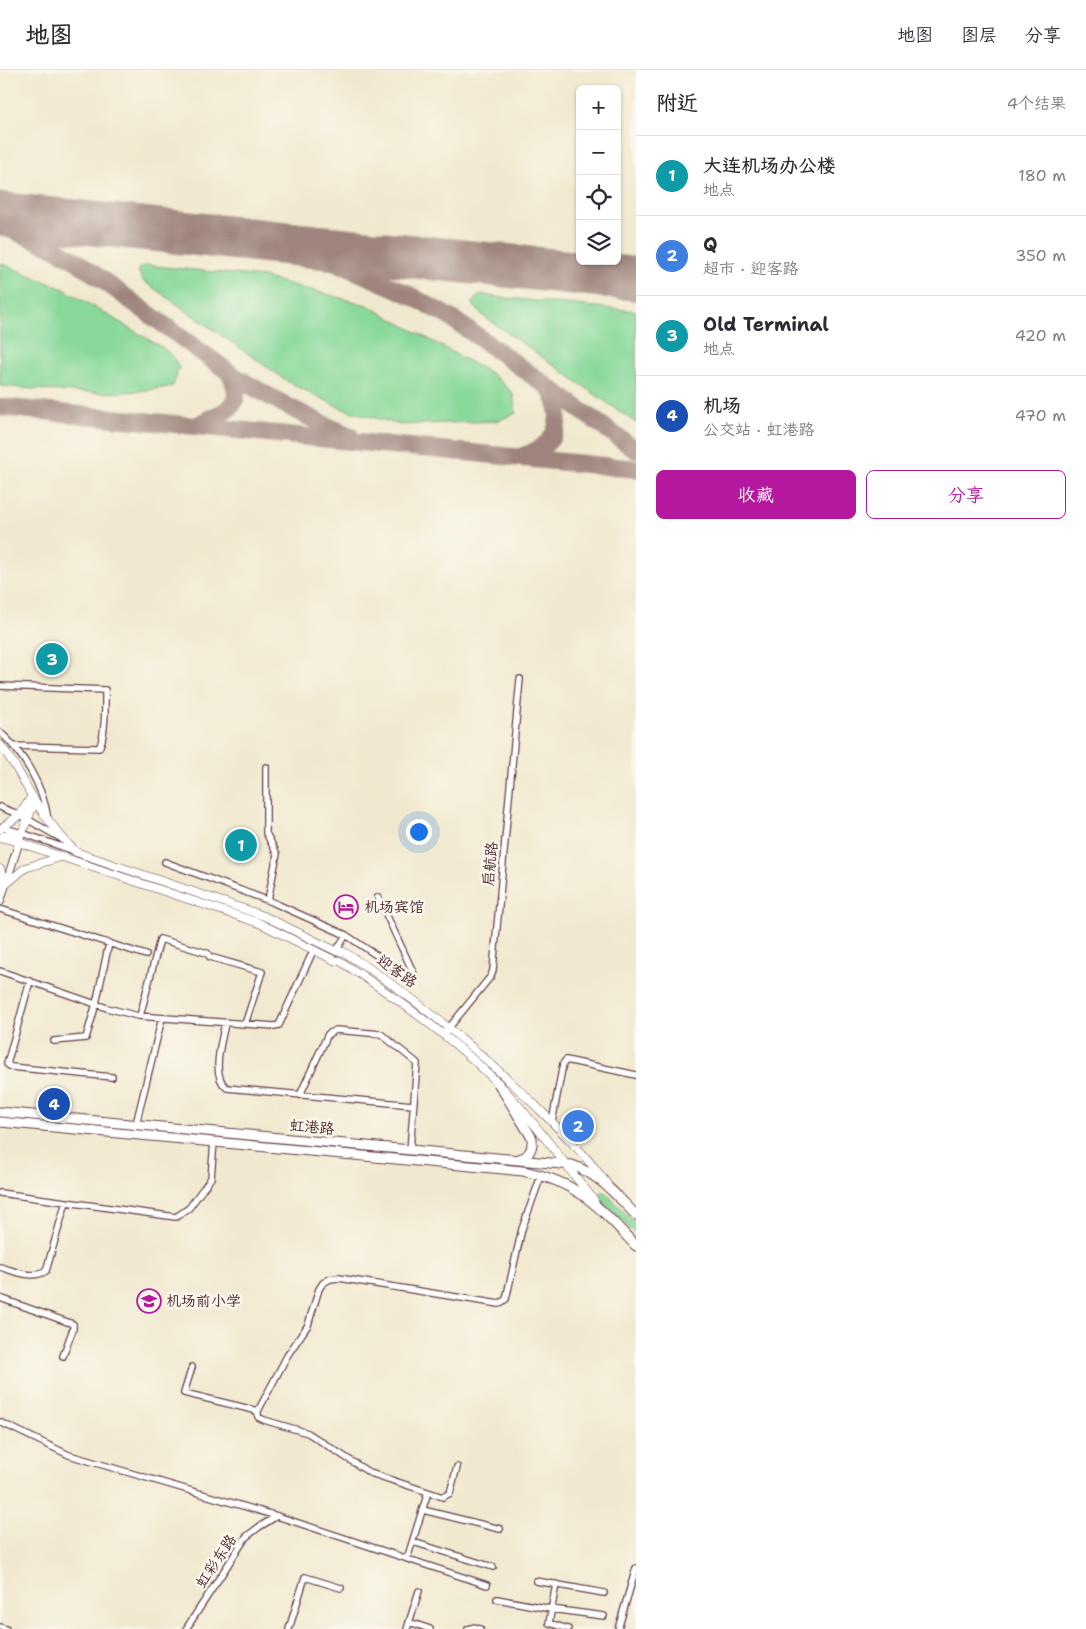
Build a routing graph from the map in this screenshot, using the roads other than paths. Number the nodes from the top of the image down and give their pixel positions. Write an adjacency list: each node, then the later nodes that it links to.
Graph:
1 (520, 679): 37 (street, 启航路)
2 (0, 686): 5 (street)
3 (0, 732): 5 (street)
4 (0, 745): 7 (main road)
5 (13, 746): 10 (street)
6 (266, 767): 22 (street)
7 (34, 798): 9 (main road); 10 (main road)
8 (0, 807): 9 (street)
9 (24, 817): 11 (main road); 12 (main road); 14 (street)
10 (48, 818): 14 (main road)
11 (1, 828): 12 (street)
12 (22, 833): 13 (main road); 15 (street); 16 (street)
13 (0, 837): 15 (main road, 迎客路)
14 (63, 840): 16 (main road)
15 (19, 842): 17 (main road, 迎客路); 20 (street)
16 (76, 852): 28 (main road, 迎客路)
17 (62, 856): 20 (main road); 27 (main road, 迎客路)
18 (165, 862): 22 (street)
19 (0, 869): 20 (main road)
20 (5, 885): 23 (street)
21 (378, 897): 25 (street)
22 (268, 900): 25 (street)
23 (0, 902)
24 (0, 909): 26 (street)
25 (346, 935): 28 (street)
26 (109, 943): 29 (street); 32 (street)
27 (314, 949): 36 (street); 38 (main road, 迎客路)
28 (336, 951): 37 (main road, 迎客路)
29 (146, 955)
30 (0, 971): 31 (street)
31 (30, 981): 32 (street); 41 (street)
32 (96, 1004): 33 (street); 39 (street)
33 (140, 1016): 34 (street); 36 (street)
34 (162, 1018): 35 (street); 48 (street)
35 (225, 1023): 36 (street); 43 (street)
36 (245, 1024)
37 (449, 1027): 38 (street, 启航路); 47 (main road, 迎客路)
38 (443, 1035): 42 (main road, 迎客路)
39 (54, 1041)
40 (636, 1075): 47 (street)
41 (112, 1077)
42 (498, 1084): 51 (highway); 52 (main road, 迎客路)
43 (300, 1094): 44 (street); 44 (street)
44 (413, 1105): 50 (street)
45 (0, 1112): 48 (highway, 虹港路)
46 (0, 1122): 49 (highway, 虹港路)
47 (552, 1122): 54 (main road, 迎客路)
48 (136, 1124): 50 (highway, 虹港路)
49 (214, 1142): 53 (highway, 虹港路); 56 (street)
50 (410, 1150): 51 (highway, 虹港路)
51 (517, 1160): 52 (highway, 虹港路)
52 (565, 1164): 54 (highway, 虹港路); 57 (main road, 迎客路)
53 (541, 1176): 57 (highway, 虹港路); 64 (street)
54 (612, 1191): 58 (highway, 迎客路)
55 (0, 1193): 56 (street)
56 (66, 1202): 60 (street)
57 (601, 1210): 59 (highway, 迎客路)
58 (636, 1215)
59 (636, 1246)
60 (0, 1266)
61 (0, 1298): 62 (street)
62 (63, 1356)
63 (192, 1367): 64 (street)
64 (258, 1411): 67 (street)
65 (0, 1422): 69 (street)
66 (457, 1468): 67 (street)
67 (428, 1492): 68 (street)
68 (423, 1510): 70 (street); 71 (street)
69 (277, 1516): 72 (street); 87 (street, 虹彩东路)
70 (500, 1529)
71 (413, 1542): 72 (street); 73 (street)
72 (407, 1560): 77 (street)
73 (493, 1567)
74 (636, 1568): 94 (street)
75 (536, 1581): 76 (street)
76 (556, 1584): 80 (street); 82 (street)
77 (487, 1585)
78 (341, 1588): 88 (street)
79 (419, 1590): 84 (street)
80 (604, 1593)
81 (497, 1599): 82 (street)
82 (551, 1609): 83 (street); 93 (street)
83 (604, 1616)
84 (409, 1622): 89 (street); 90 (street)
85 (0, 1627): 86 (street)
86 (6, 1629)
87 (186, 1629)
88 (289, 1629)
89 (407, 1629)
90 (430, 1629)
91 (468, 1629): 92 (street)
92 (480, 1629)
93 (568, 1629)
94 (618, 1629)

